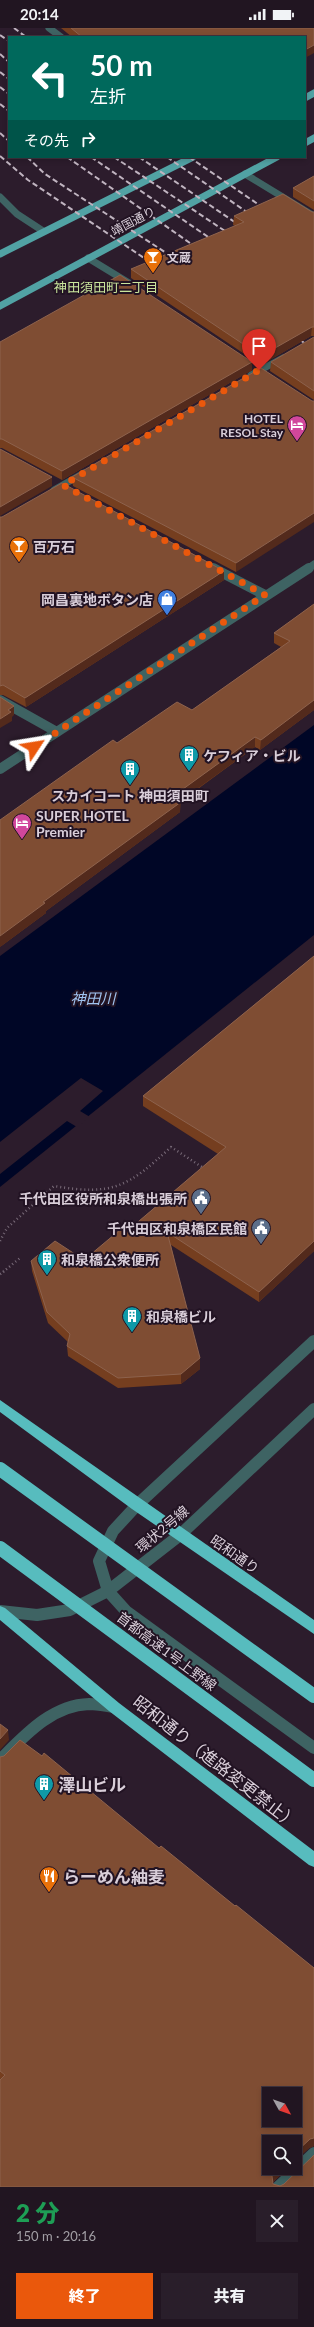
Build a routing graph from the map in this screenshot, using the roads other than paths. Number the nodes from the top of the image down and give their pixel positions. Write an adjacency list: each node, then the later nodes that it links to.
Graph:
1 (49, 28): 2 (street)
2 (60, 36)
3 (191, 158): 8 (main road)
4 (275, 158): 5 (main road, 靖国通り)
5 (245, 174): 7 (street); 10 (main road, 靖国通り)
6 (0, 197): 8 (street)
7 (314, 216)
8 (44, 231): 9 (main road)
9 (0, 254)
10 (88, 258): 11 (street); 12 (main road, 靖国通り)
11 (134, 286)
12 (0, 306)
13 (294, 351): 14 (street)
14 (245, 379)
15 (94, 467): 16 (street)
16 (44, 496)
17 (201, 561): 19 (street)
18 (314, 564): 19 (street)
19 (265, 595): 21 (street)
20 (0, 700): 21 (street)
21 (57, 732): 22 (street)
22 (0, 769)
23 (314, 1341): 27 (street)
24 (0, 1405): 27 (highway)
25 (314, 1409): 28 (street, 環状2号線)
26 (0, 1469): 33 (highway, bridge)
27 (137, 1505): 28 (highway, 昭和通り); 30 (street)
28 (180, 1535): 30 (street, 環状2号線); 32 (highway, 昭和通り)
29 (0, 1548): 37 (highway, 首都高速1号上野線, bridge)
30 (108, 1591): 31 (street, 環状2号線); 35 (street)
31 (0, 1611): 34 (highway)
32 (314, 1628)
33 (314, 1696)
34 (114, 1707): 36 (street); 38 (highway, 昭和通り（進路変更禁止）)
35 (314, 1748)
36 (0, 1760)
37 (314, 1780)
38 (314, 1860)
39 (314, 2152): 40 (street)
40 (278, 2187)

